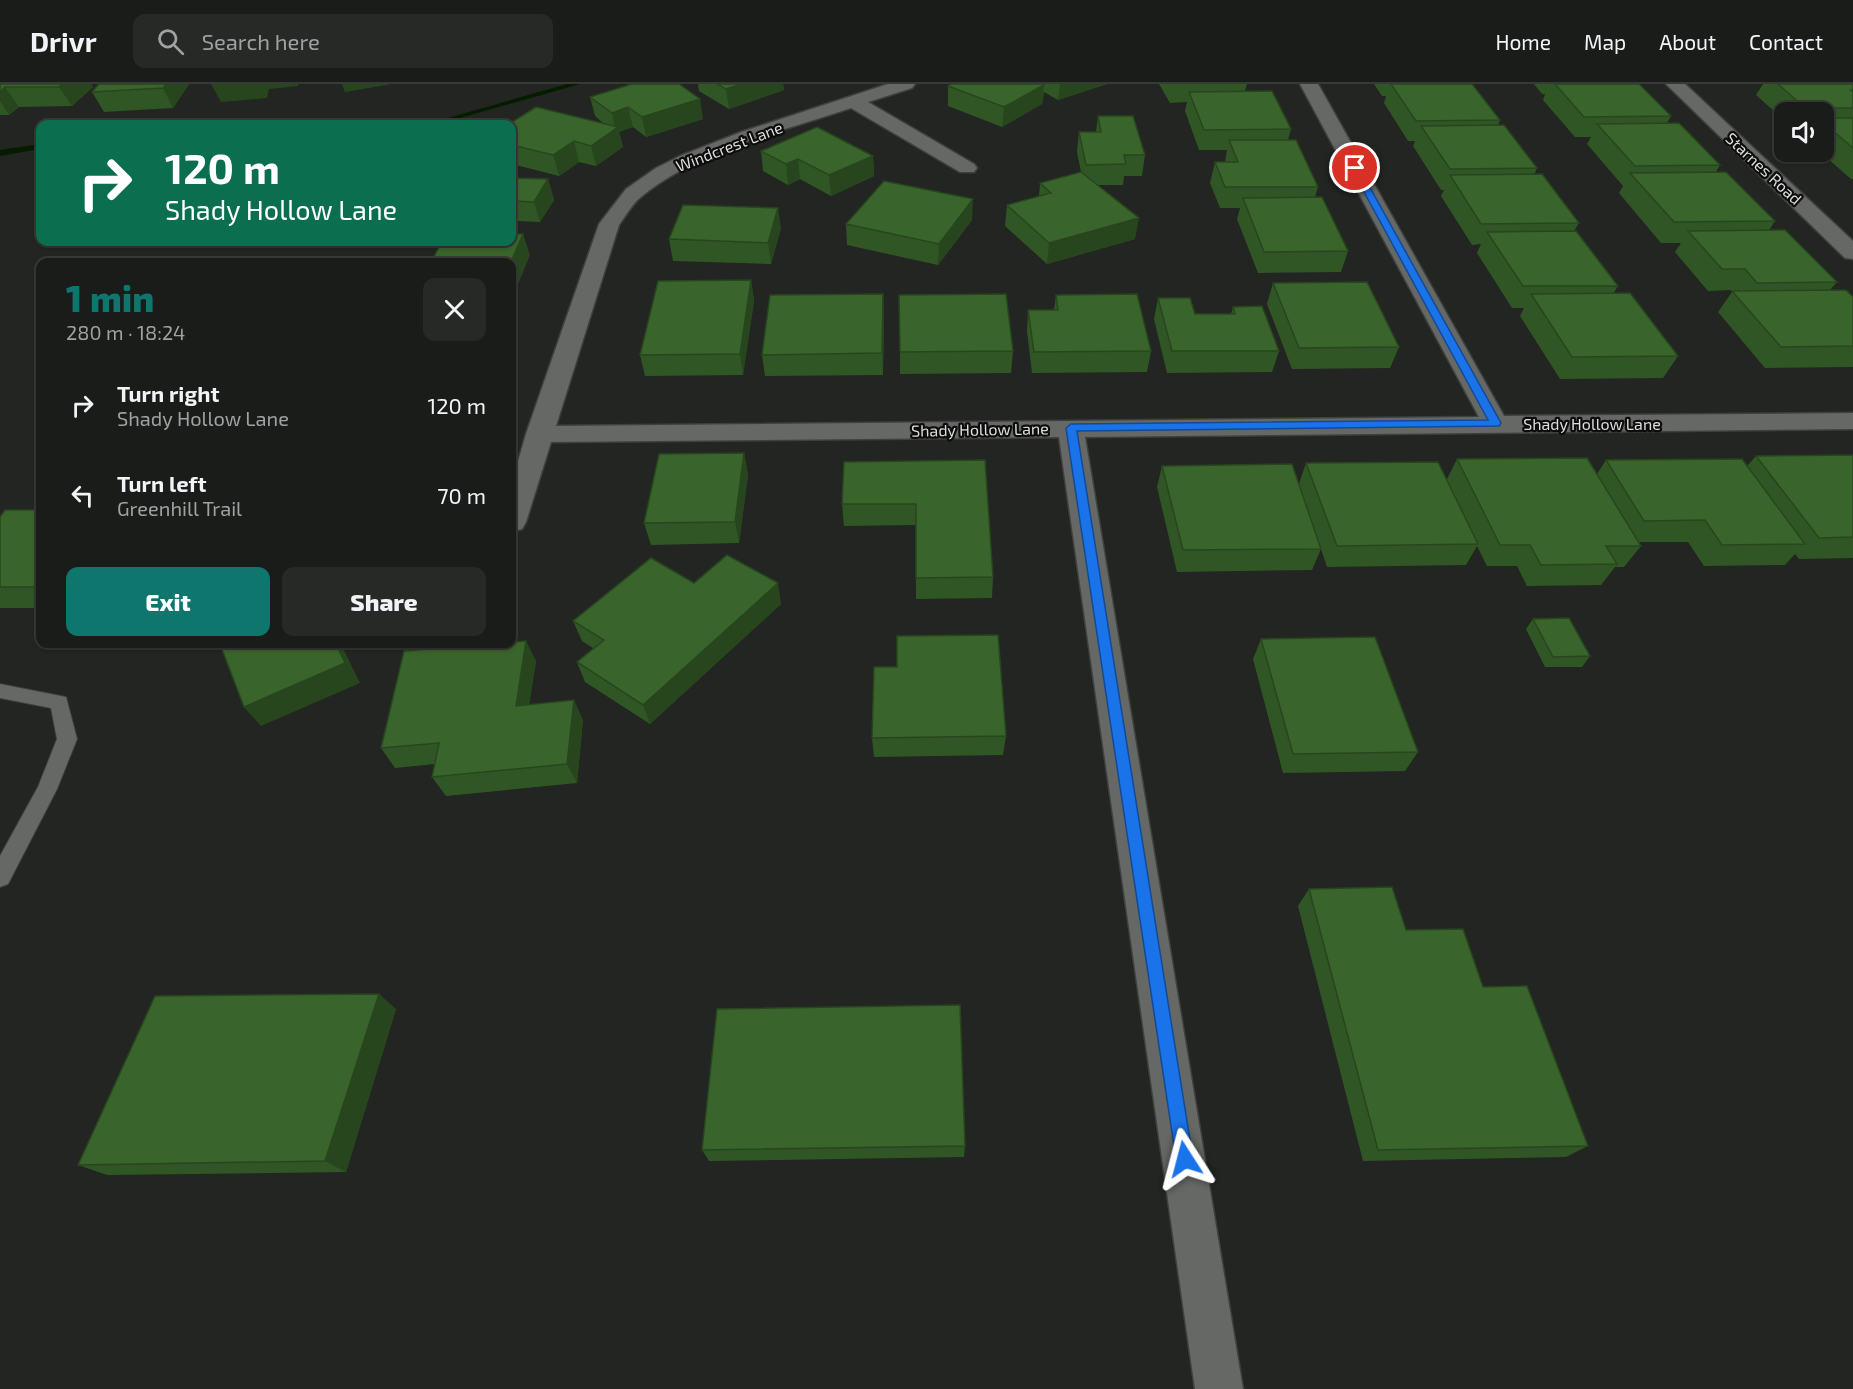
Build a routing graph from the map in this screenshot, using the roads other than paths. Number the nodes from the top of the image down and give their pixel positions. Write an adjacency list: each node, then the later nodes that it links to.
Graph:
1 (906, 84): 4 (street, Windcrest Lane)
2 (1309, 84): 8 (street)
3 (1675, 84): 6 (street, Starnes Road)
4 (854, 102): 5 (street); 10 (street, Windcrest Lane)
5 (967, 168)
6 (1853, 253)
7 (1853, 421): 8 (street, Shady Hollow Lane)
8 (1495, 423): 9 (street, Shady Hollow Lane)
9 (1071, 428): 10 (street, Shady Hollow Lane); 14 (street)
10 (539, 434): 11 (street, Windcrest Lane)
11 (516, 509)
12 (0, 691): 13 (lane)
13 (0, 877)
14 (1219, 1389)

